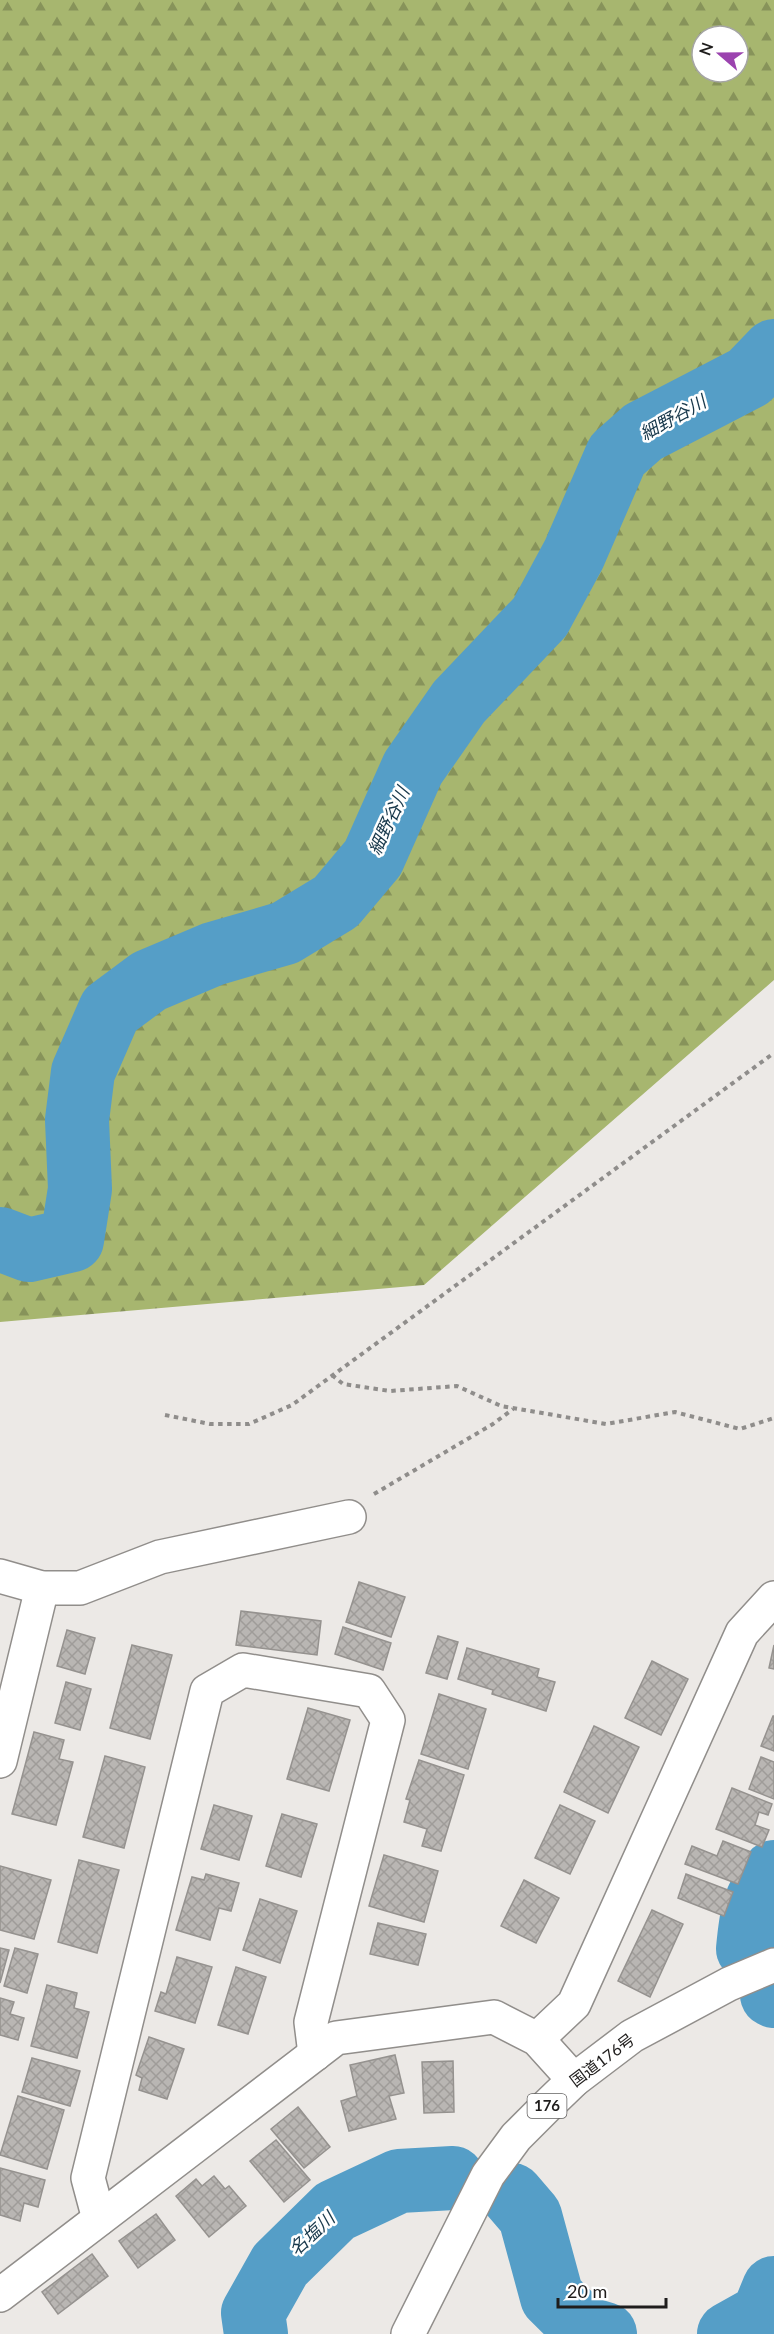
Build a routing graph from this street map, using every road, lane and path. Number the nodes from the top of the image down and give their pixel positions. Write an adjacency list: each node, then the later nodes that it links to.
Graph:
1 (774, 1053): 2 (path)
2 (332, 1375): 3 (path); 4 (path)
3 (514, 1409): 5 (path); 6 (path)
4 (165, 1415)
5 (774, 1418)
6 (349, 1517): 8 (main road)
7 (0, 1576): 8 (main road)
8 (42, 1588): 10 (main road)
9 (774, 1598): 12 (main road)
10 (0, 1761)
11 (774, 1965): 14 (main road, 国道176号 / 176)
12 (537, 2039): 13 (main road); 14 (main road)
13 (315, 2054): 15 (main road); 15 (main road)
14 (574, 2080): 17 (main road, 国道176号 / 176)
15 (99, 2219): 16 (main road)
16 (0, 2295)
17 (408, 2334)

